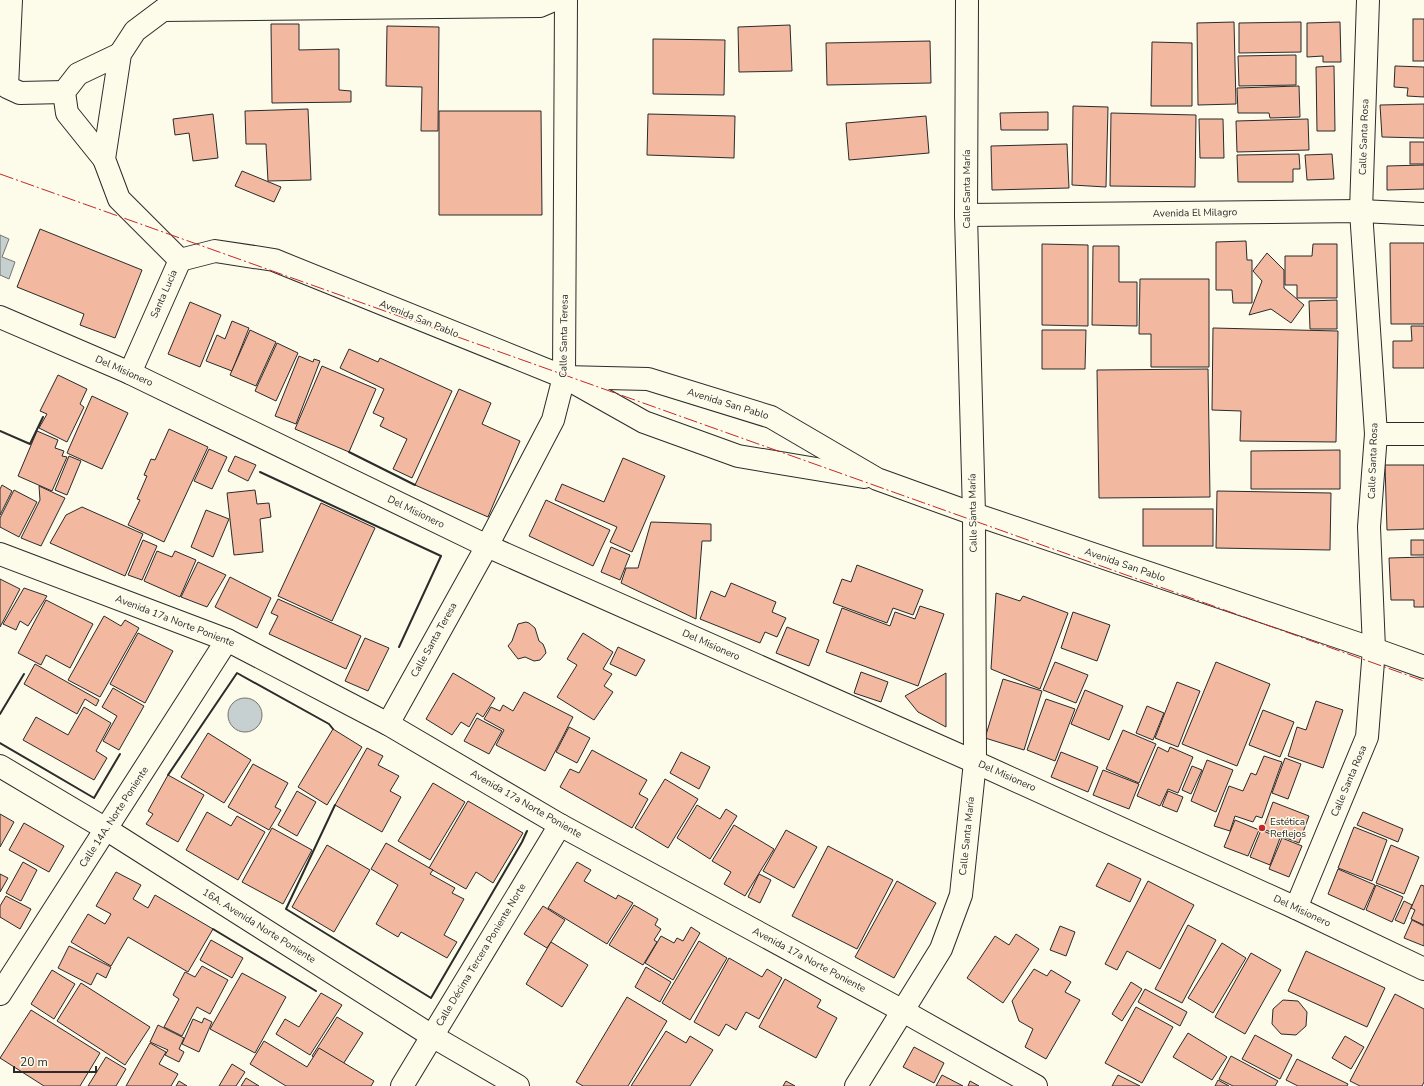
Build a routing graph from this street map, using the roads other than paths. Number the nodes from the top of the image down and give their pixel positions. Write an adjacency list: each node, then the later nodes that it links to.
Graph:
1 (11, 0): 7 (street)
2 (554, 0): 6 (street)
3 (566, 0): 16 (street, Calle Santa Teresa)
4 (967, 0): 11 (street, Calle Santa María)
5 (1368, 0): 9 (street, Calle Santa Rosa)
6 (120, 54): 7 (street); 8 (street)
7 (64, 92): 8 (street)
8 (104, 159): 12 (street)
9 (1361, 211): 10 (street, Avenida El Milagro); 11 (street, Avenida El Milagro); 17 (street, Calle Santa Rosa)
10 (1424, 214)
11 (966, 215): 20 (street, Calle Santa María)
12 (180, 260): 13 (street, Santa Lucia); 15 (street, Santa Lucia)
13 (274, 260): 16 (street, Avenida San Pablo)
14 (0, 317): 15 (street, Del Misionero)
15 (130, 373): 21 (street, Del Misionero)
16 (564, 378): 19 (street, Avenida San Pablo); 19 (street, Avenida San Pablo); 21 (street, Calle Santa Teresa)
17 (1376, 434): 18 (street); 24 (street, Calle Santa Rosa)
18 (1424, 434)
19 (877, 479): 20 (street, Avenida San Pablo)
20 (974, 514): 24 (street, Avenida San Pablo); 28 (street, Calle Santa María)
21 (487, 546): 27 (street, Calle Santa Teresa); 28 (street, Del Misionero)
22 (0, 554): 23 (street, Avenida 17a Norte Poniente)
23 (227, 640): 27 (street, Avenida 17a Norte Poniente); 31 (street, Calle 14A. Norte Poniente)
24 (1374, 649): 25 (street, Avenida San Pablo); 26 (street, Avenida San Pablo); 32 (street, Calle Santa Rosa)
25 (1424, 657)
26 (1424, 667)
27 (388, 724): 30 (street, Avenida 17a Norte Poniente)
28 (975, 762): 32 (street, Del Misionero); 35 (street, Calle Santa María)
29 (0, 766): 31 (street, 16A. Avenida Norte Poniente)
30 (560, 825): 35 (street, Avenida 17a Norte Poniente); 36 (street, Calle Décima Tercera Poniente Norte)
31 (106, 829): 34 (street, Calle 14A. Norte Poniente); 36 (street, 16A. Avenida Norte Poniente)
32 (1296, 908): 33 (street, Del Misionero)
33 (1424, 969)
34 (0, 994)
35 (903, 1011): 39 (street, Calle Santa María); 40 (street, Avenida 17a Norte Poniente)
36 (432, 1036): 37 (street, Calle Décima Tercera Poniente Norte); 38 (street, 16A. Avenida Norte Poniente)
37 (402, 1086)
38 (518, 1086)
39 (856, 1086)
40 (1036, 1086)

